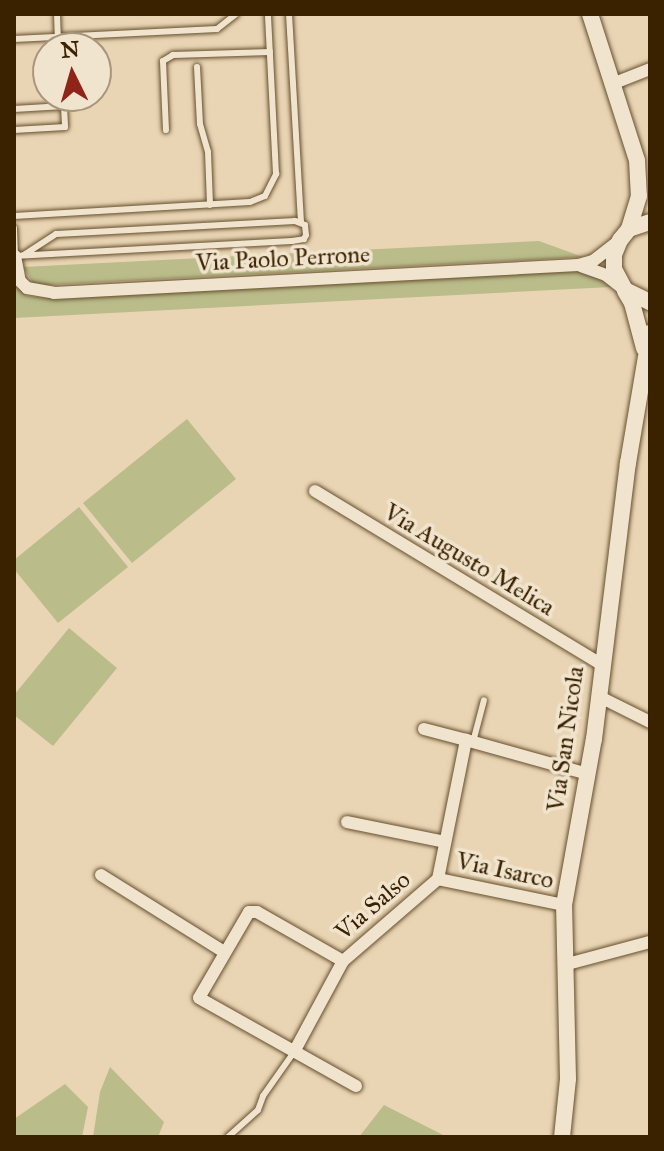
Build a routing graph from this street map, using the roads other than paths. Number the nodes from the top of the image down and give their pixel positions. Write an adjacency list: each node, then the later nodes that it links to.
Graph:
1 (236, 14): 5 (lane)
2 (268, 14): 6 (lane)
3 (289, 14): 17 (lane)
4 (590, 14): 9 (street, Via San Nicola)
5 (112, 34)
6 (270, 52): 12 (lane); 15 (lane)
7 (197, 67): 15 (lane)
8 (650, 69): 9 (street)
9 (612, 84): 13 (street, Via San Nicola)
10 (14, 109): 11 (lane)
11 (14, 130)
12 (166, 130)
13 (637, 160): 14 (street, Via San Nicola); 20 (street, Via San Nicola)
14 (650, 184)
15 (210, 205): 16 (lane)
16 (14, 216)
17 (301, 222): 21 (lane); 21 (lane)
18 (650, 222): 20 (street)
19 (14, 228): 21 (lane)
20 (624, 235): 22 (street, Via Paolo Perrone); 23 (street, Via San Nicola)
21 (18, 256): 22 (street, Via Paolo Perrone)
22 (578, 265): 23 (street, Via Paolo Perrone)
23 (625, 290): 24 (street); 26 (street, Via San Nicola)
24 (650, 302)
25 (650, 333): 26 (street, Via San Nicola)
26 (645, 350): 28 (street, Via San Nicola)
27 (315, 491): 28 (street, Via Augusto Melica)
28 (602, 665): 29 (street, Via San Nicola)
29 (598, 696): 31 (street); 34 (street, Via San Nicola)
30 (484, 700): 33 (lane)
31 (650, 722)
32 (424, 729): 33 (street)
33 (470, 741): 34 (street); 36 (street)
34 (588, 774): 39 (street, Via San Nicola)
35 (347, 822): 36 (street)
36 (445, 842): 38 (street)
37 (101, 875): 41 (street)
38 (438, 879): 39 (street, Via Isarco); 42 (street, Via Salso)
39 (564, 905): 43 (street, Via San Nicola)
40 (650, 942): 43 (street)
41 (224, 952): 42 (street); 44 (street)
42 (343, 961): 44 (street, Via Salso)
43 (564, 965): 47 (street, Via San Nicola)
44 (294, 1052): 45 (street); 46 (lane)
45 (356, 1086)
46 (228, 1137)
47 (562, 1137)

